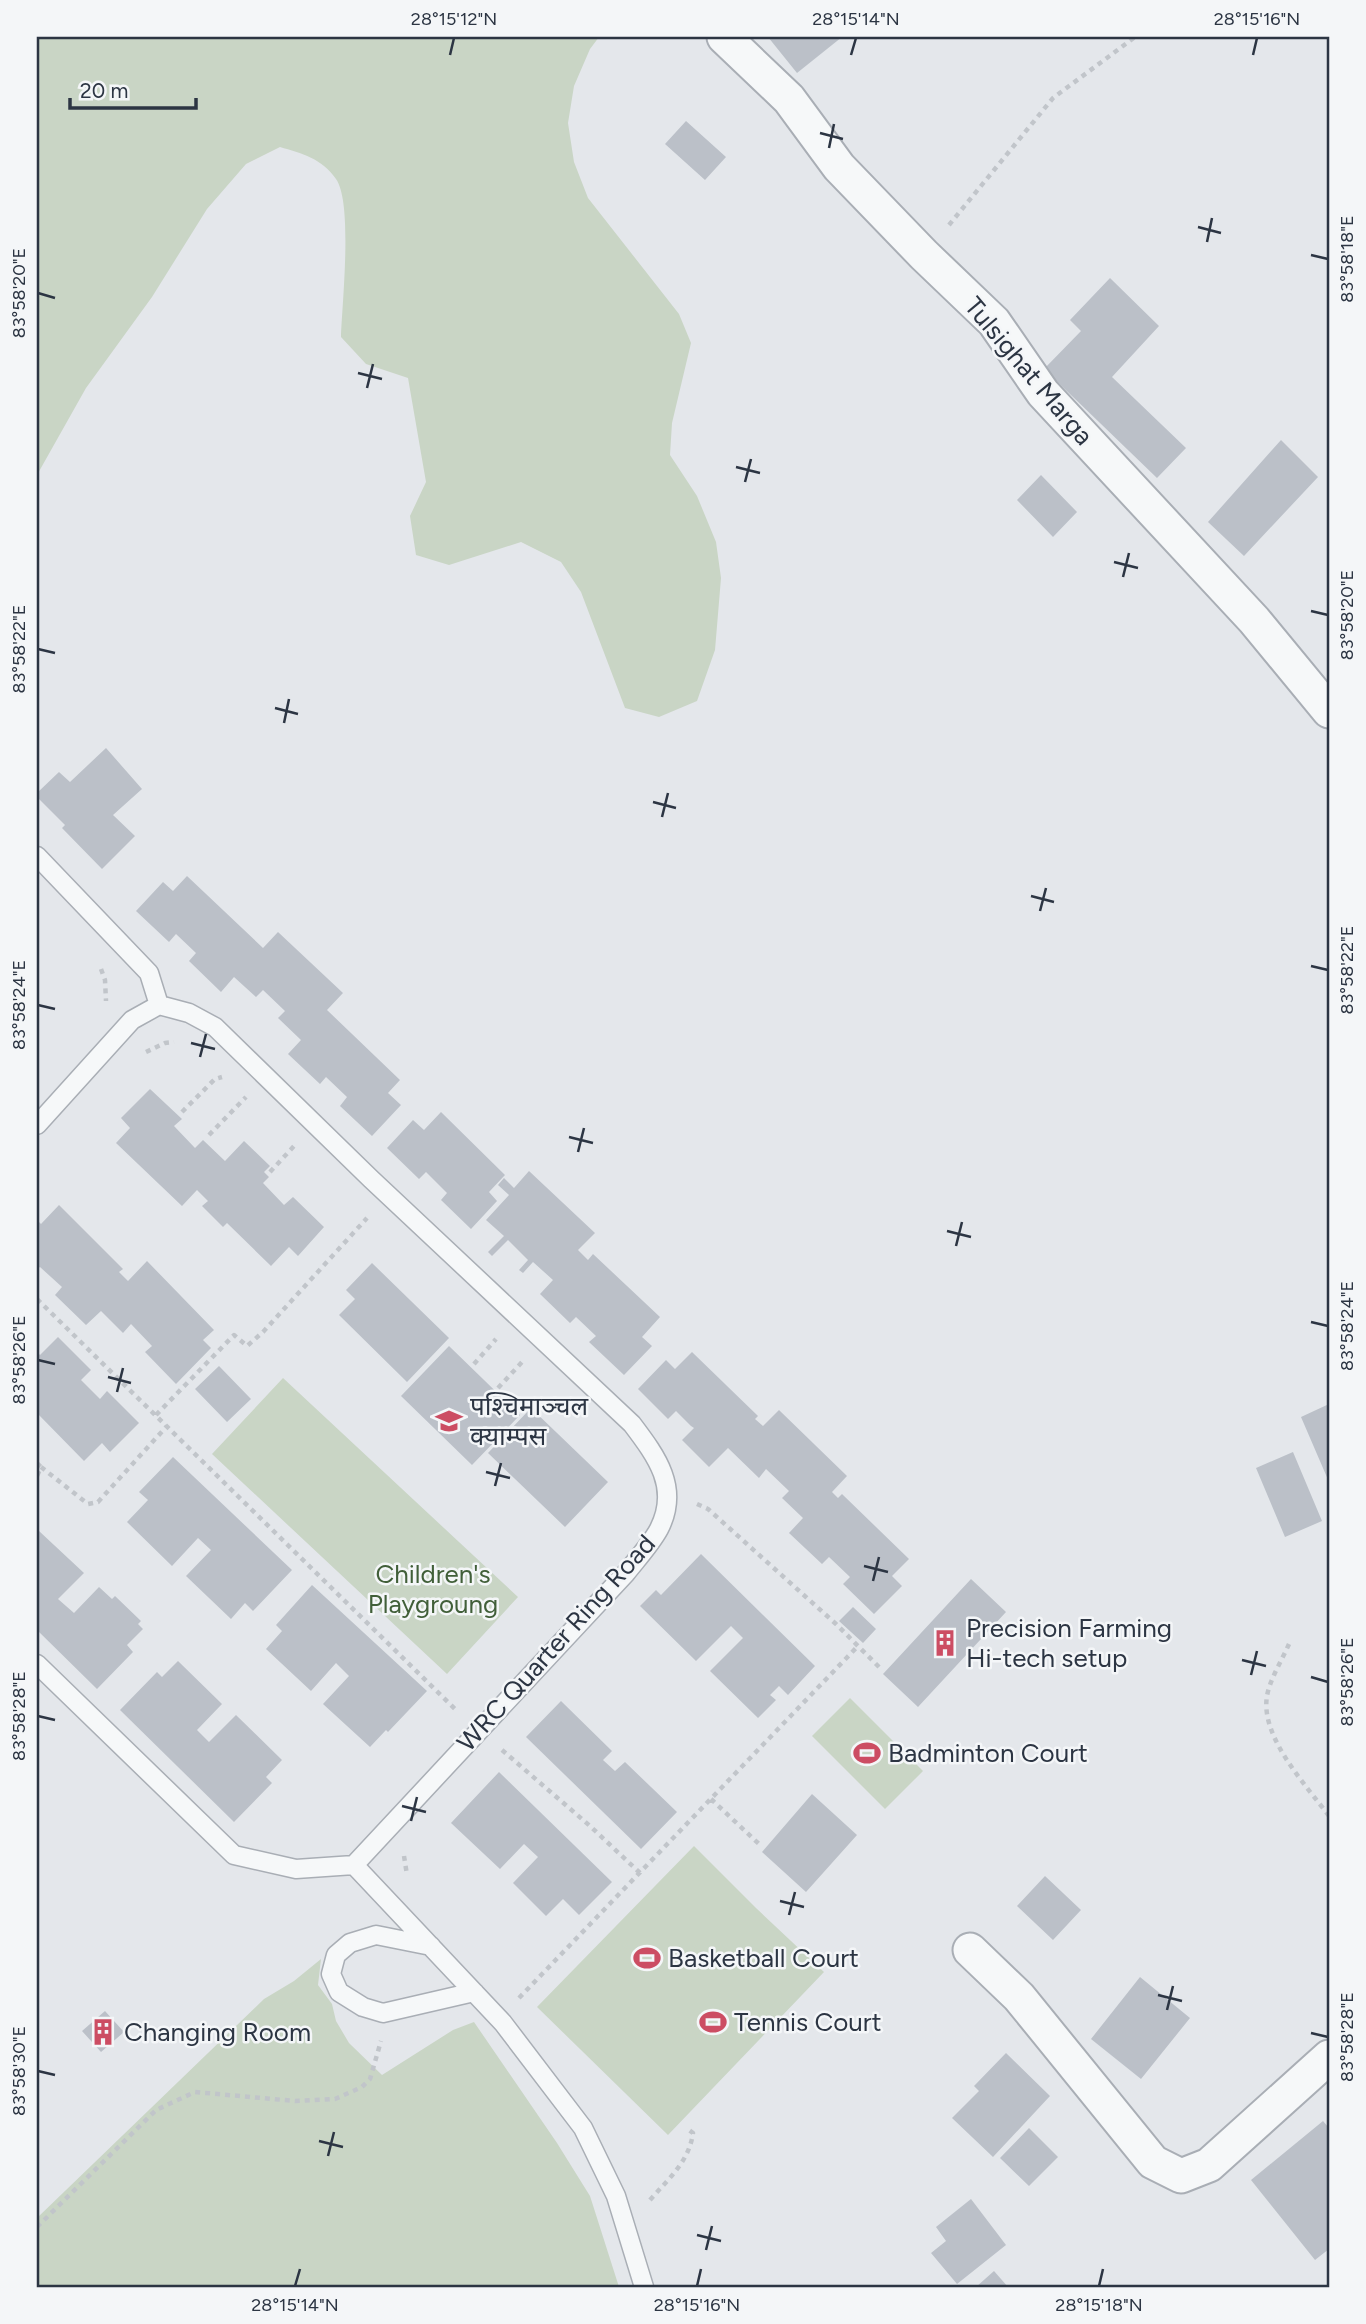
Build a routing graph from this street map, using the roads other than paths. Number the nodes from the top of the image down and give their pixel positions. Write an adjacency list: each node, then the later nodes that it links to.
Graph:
1 (724, 37): 2 (street, Tulsighat Marga)
2 (1329, 711)
3 (37, 856): 4 (lane)
4 (159, 1005): 5 (lane); 7 (lane, WRC Quarter Ring Road)
5 (37, 1125)
6 (37, 1664): 7 (lane)
7 (354, 1865): 8 (lane)
8 (431, 1946): 10 (lane); 10 (lane)
9 (971, 1950): 11 (street)
10 (474, 1992): 12 (lane)
11 (1329, 2057)
12 (644, 2287)

